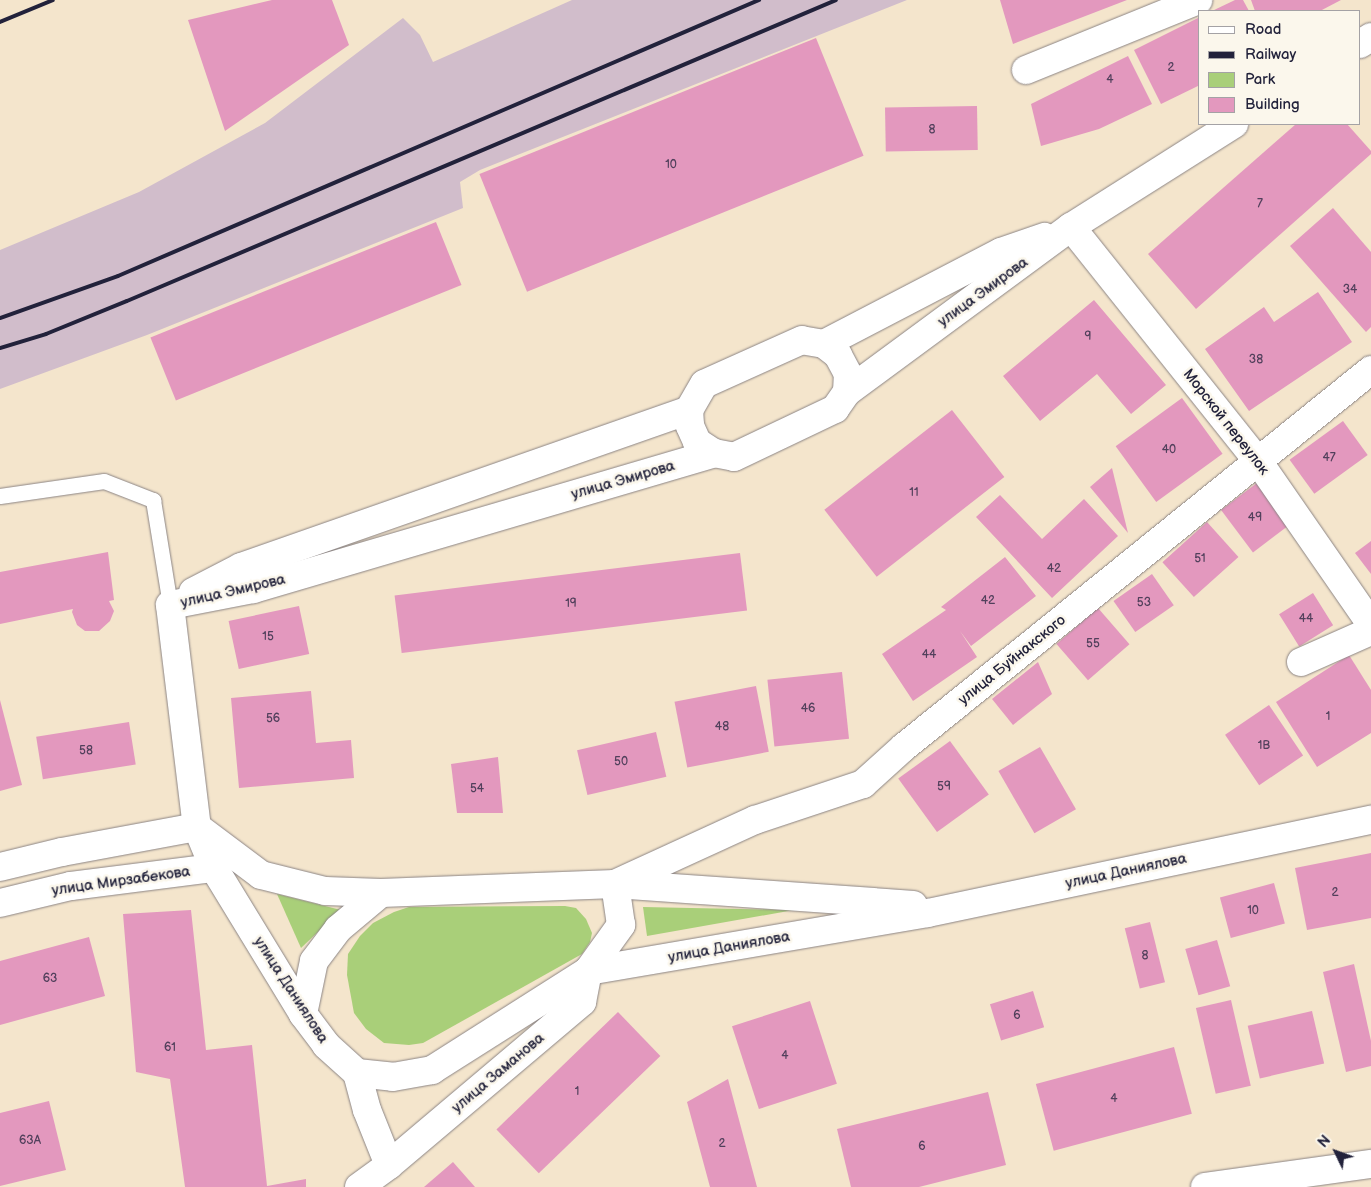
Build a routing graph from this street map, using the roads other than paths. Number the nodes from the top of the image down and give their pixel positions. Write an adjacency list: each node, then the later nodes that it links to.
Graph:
1 (1198, 0): 2 (street)
2 (1026, 70)
3 (1232, 125): 4 (street, улица Эмирова)
4 (1071, 227): 5 (street, улица Эмирова); 7 (street, улица Эмирова); 10 (street, Морской переулок)
5 (824, 344): 7 (street); 8 (street)
6 (1371, 370): 10 (street, улица Буйнакского)
7 (847, 392): 9 (street, улица Эмирова)
8 (689, 410): 9 (street); 12 (street, улица Эмирова)
9 (714, 453): 12 (street, улица Эмирова)
10 (1258, 461): 13 (street, Морской переулок); 21 (street, улица Буйнакского)
11 (0, 496): 12 (lane)
12 (170, 604): 18 (street, улица Даниялова)
13 (1371, 624)
14 (1371, 631): 15 (street)
15 (1301, 662)
16 (1371, 808): 21 (street, улица Даниялова)
17 (1371, 820): 24 (street, улица Даниялова)
18 (197, 827): 19 (street); 20 (street, улица Даниялова); 22 (street, улица Даниялова)
19 (0, 867)
20 (214, 868): 23 (street, улица Мирзабекова); 25 (street, улица Даниялова)
21 (615, 884): 22 (street, улица Даниялова); 24 (street)
22 (381, 893): 25 (street)
23 (0, 903)
24 (588, 971): 26 (street, улица Даниялова); 28 (street, улица Заманова)
25 (303, 1014): 26 (street, улица Даниялова)
26 (357, 1073): 28 (street)
27 (1371, 1164): 30 (street)
28 (389, 1165): 29 (street, улица Заманова)
29 (359, 1187)
30 (1205, 1187)

